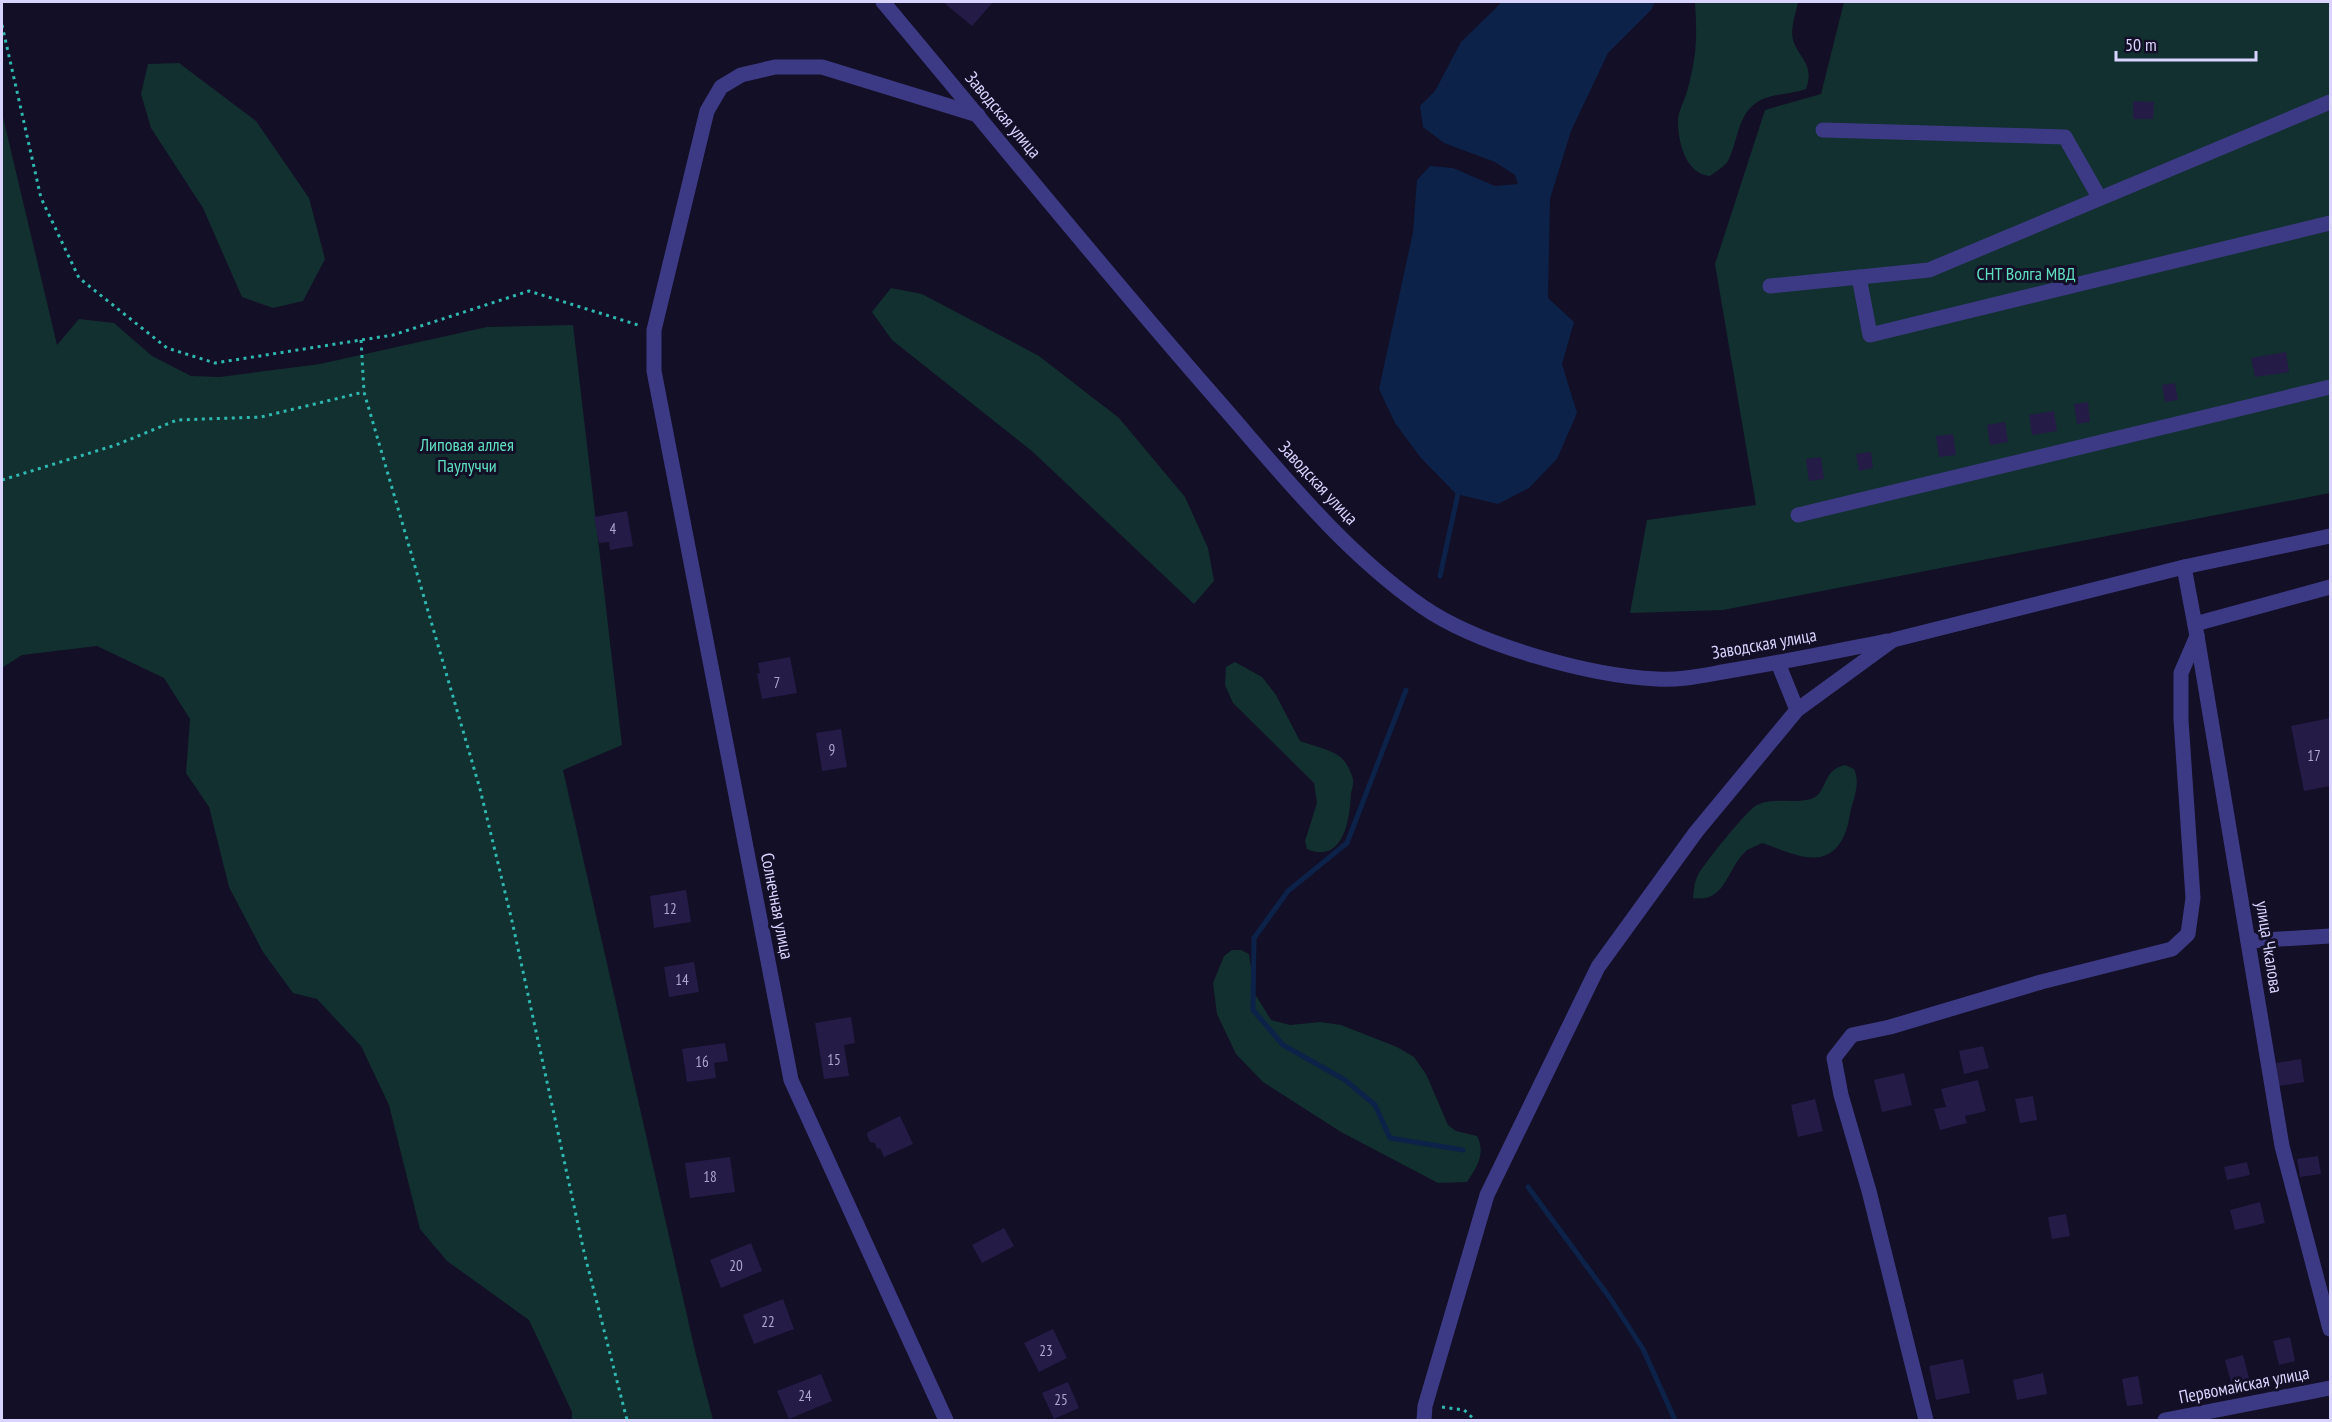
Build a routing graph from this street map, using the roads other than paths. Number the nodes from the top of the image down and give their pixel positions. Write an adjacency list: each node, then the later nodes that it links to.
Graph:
1 (883, 2): 3 (street, Заводская улица)
2 (2331, 102): 5 (street)
3 (978, 115): 16 (street, Заводская улица); 23 (street, Солнечная улица)
4 (1823, 130): 5 (street)
5 (2099, 197): 7 (street)
6 (2331, 223): 7 (street)
7 (1859, 277): 8 (street)
8 (1770, 286)
9 (2331, 387): 10 (street)
10 (1798, 515)
11 (2331, 536): 12 (street, Заводская улица)
12 (2184, 567): 14 (street, улица Чкалова); 15 (street, Заводская улица)
13 (2331, 586): 14 (street)
14 (2196, 630): 19 (street, улица Чкалова); 24 (street)
15 (1893, 640): 16 (street, Заводская улица); 17 (street)
16 (1779, 663): 17 (street)
17 (1797, 710): 22 (street)
18 (2331, 936): 19 (street)
19 (2248, 941): 20 (street, улица Чкалова)
20 (2331, 1329)
21 (2331, 1388): 25 (street, Первомайская улица)
22 (1424, 1413)
23 (946, 1420)
24 (1926, 1420)
25 (2165, 1420)

